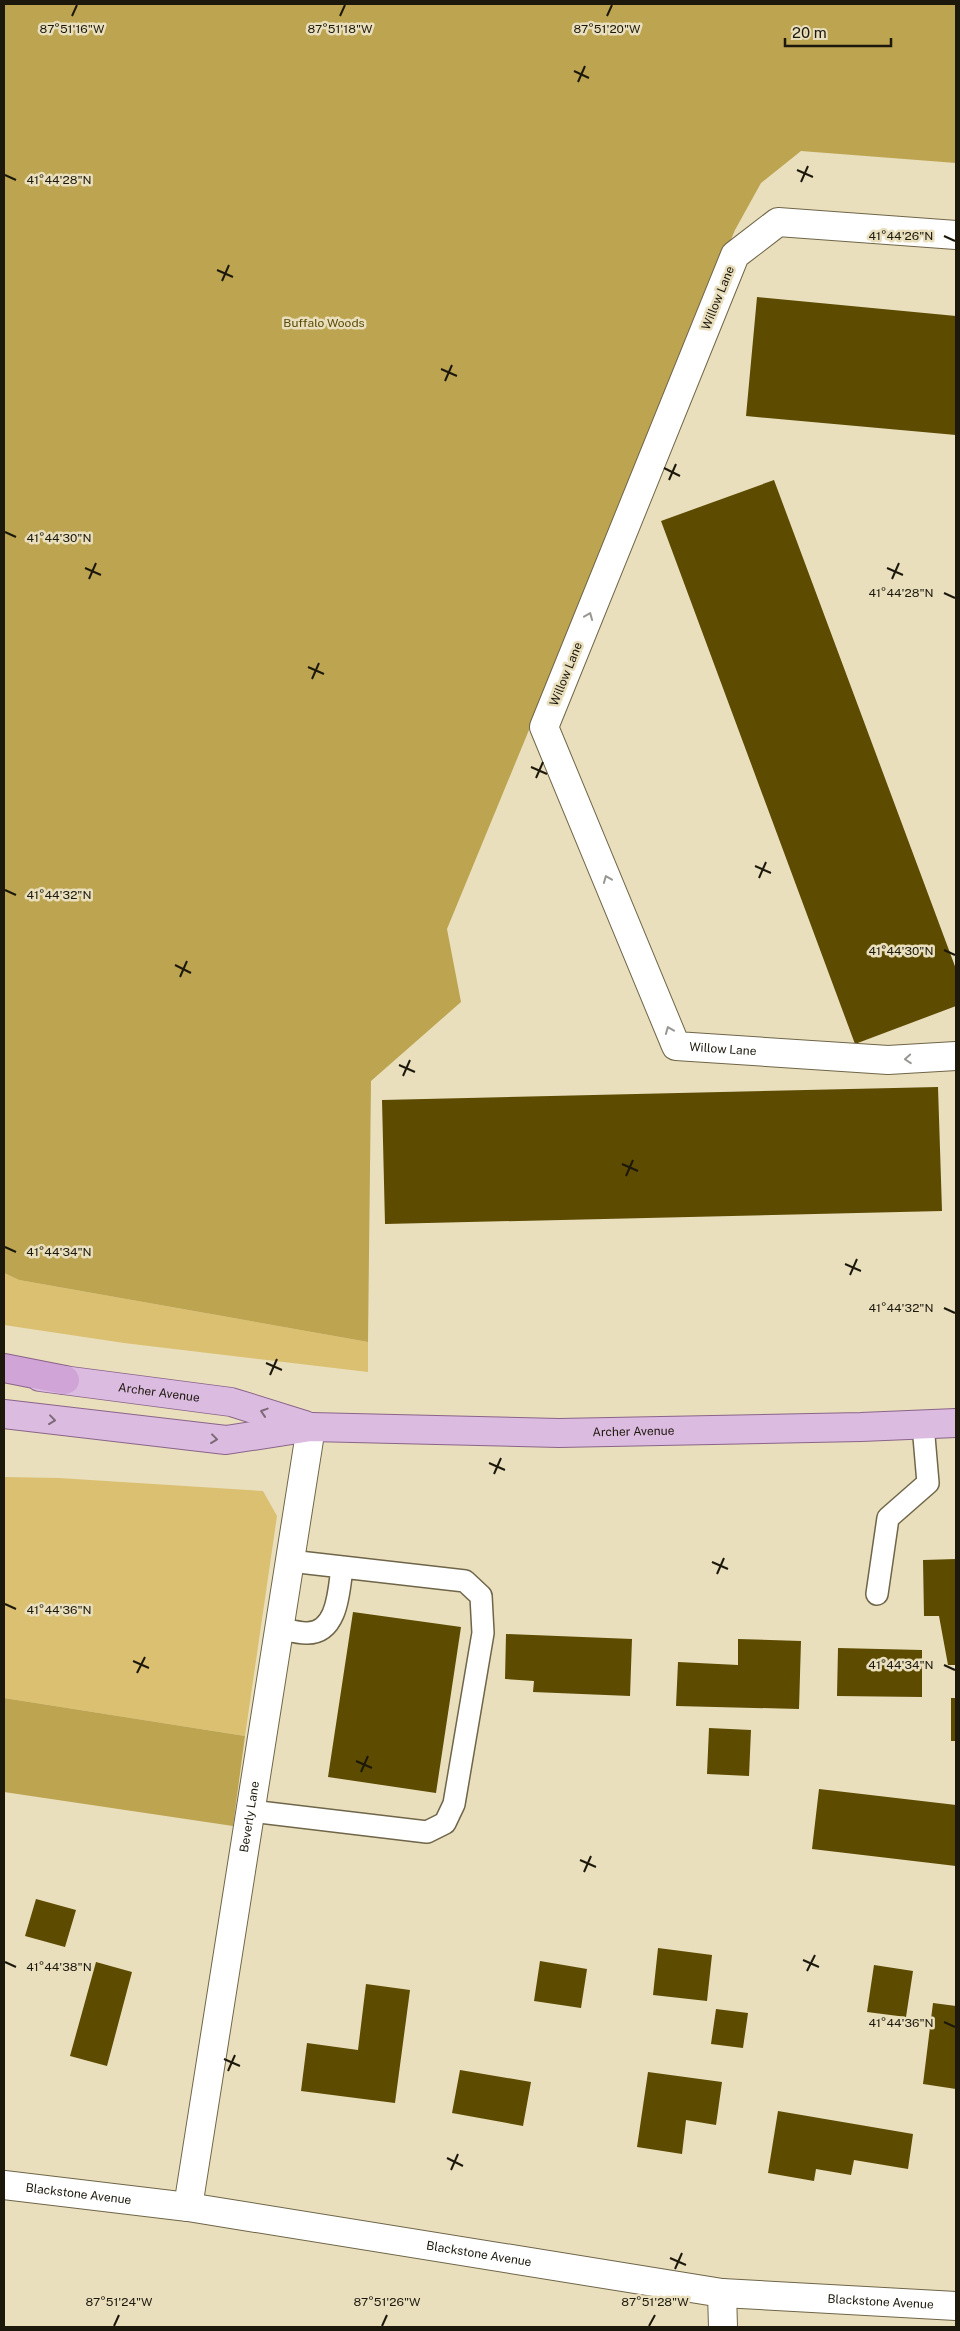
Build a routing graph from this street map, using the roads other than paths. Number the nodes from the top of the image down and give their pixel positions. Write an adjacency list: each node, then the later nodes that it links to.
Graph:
1 (956, 235): 2 (street, Willow Lane, one-way to 1)
2 (956, 1056)
3 (4, 1369): 4 (highway)
4 (65, 1380): 8 (main road, Archer Avenue, one-way to 4)
5 (4, 1414): 8 (main road, Archer Avenue, one-way to 8)
6 (956, 1422): 7 (main road, Archer Avenue)
7 (924, 1425): 8 (main road, Archer Avenue); 11 (lane)
8 (311, 1427): 9 (street, Beverly Lane)
9 (290, 1561): 10 (lane); 12 (street, Beverly Lane)
10 (342, 1567): 12 (lane); 13 (lane)
11 (877, 1594)
12 (279, 1628): 13 (street, Beverly Lane)
13 (251, 1811): 15 (street, Beverly Lane)
14 (4, 2185): 15 (street, Blackstone Avenue)
15 (188, 2207): 16 (street, Blackstone Avenue)
16 (722, 2293): 17 (street, Blackstone Avenue); 18 (street)
17 (956, 2306)
18 (723, 2327)

